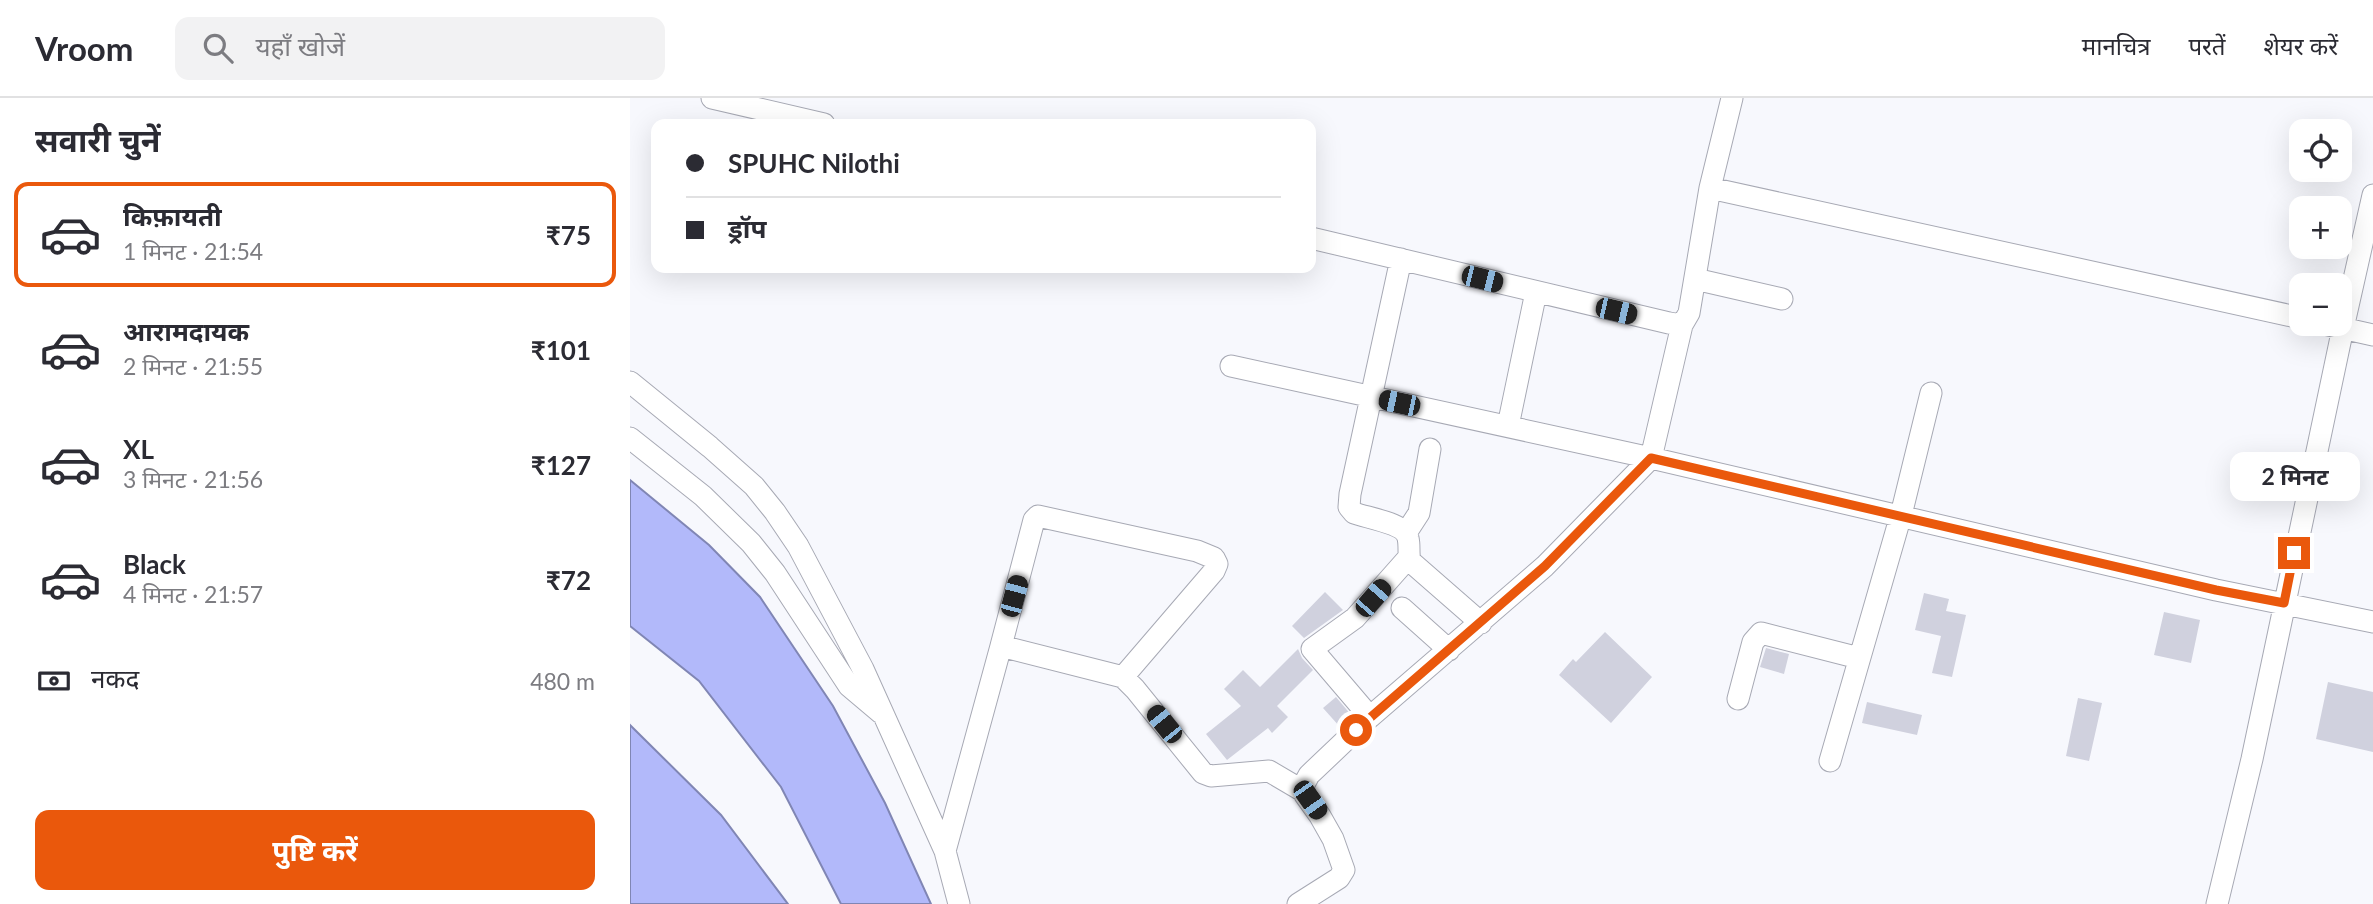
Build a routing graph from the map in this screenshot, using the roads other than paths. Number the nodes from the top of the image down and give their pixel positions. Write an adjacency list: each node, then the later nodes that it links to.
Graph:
1 (712, 98): 3 (street)
2 (1732, 98): 4 (street)
3 (802, 119)
4 (1710, 188): 9 (street); 13 (street)
5 (2373, 195): 7 (street)
6 (1316, 239): 8 (street)
7 (2368, 244): 10 (street)
8 (1401, 259): 11 (street); 21 (street)
9 (1695, 279): 12 (street); 14 (street)
10 (2352, 281)
11 (1536, 292): 14 (street); 22 (street)
12 (1782, 299)
13 (2289, 315)
14 (1682, 325): 25 (street)
15 (2352, 330): 16 (street)
16 (2373, 335)
17 (2331, 336): 29 (street)
18 (1231, 366): 21 (street)
19 (630, 382): 38 (street)
20 (1931, 393): 26 (street)
21 (1372, 397): 22 (street); 27 (street)
22 (1508, 426): 25 (street)
23 (630, 438): 38 (street)
24 (1430, 449): 27 (street)
25 (1651, 458): 26 (street); 32 (street)
26 (1901, 515): 29 (street); 35 (street)
27 (1406, 533): 28 (street)
28 (1409, 557): 32 (street); 39 (street)
29 (2284, 603): 31 (street); 45 (street)
30 (1402, 608): 34 (street)
31 (2373, 622)
32 (1481, 623): 34 (street)
33 (1001, 646): 36 (street); 36 (street); 42 (street)
34 (1449, 650): 39 (street)
35 (1859, 657): 37 (street); 40 (street)
36 (1123, 677): 41 (street)
37 (1738, 699)
38 (884, 716): 42 (street)
39 (1370, 717): 41 (street)
40 (1830, 761)
41 (1303, 791): 44 (street)
42 (945, 851): 43 (street)
43 (960, 904)
44 (1298, 904)
45 (2217, 904)

